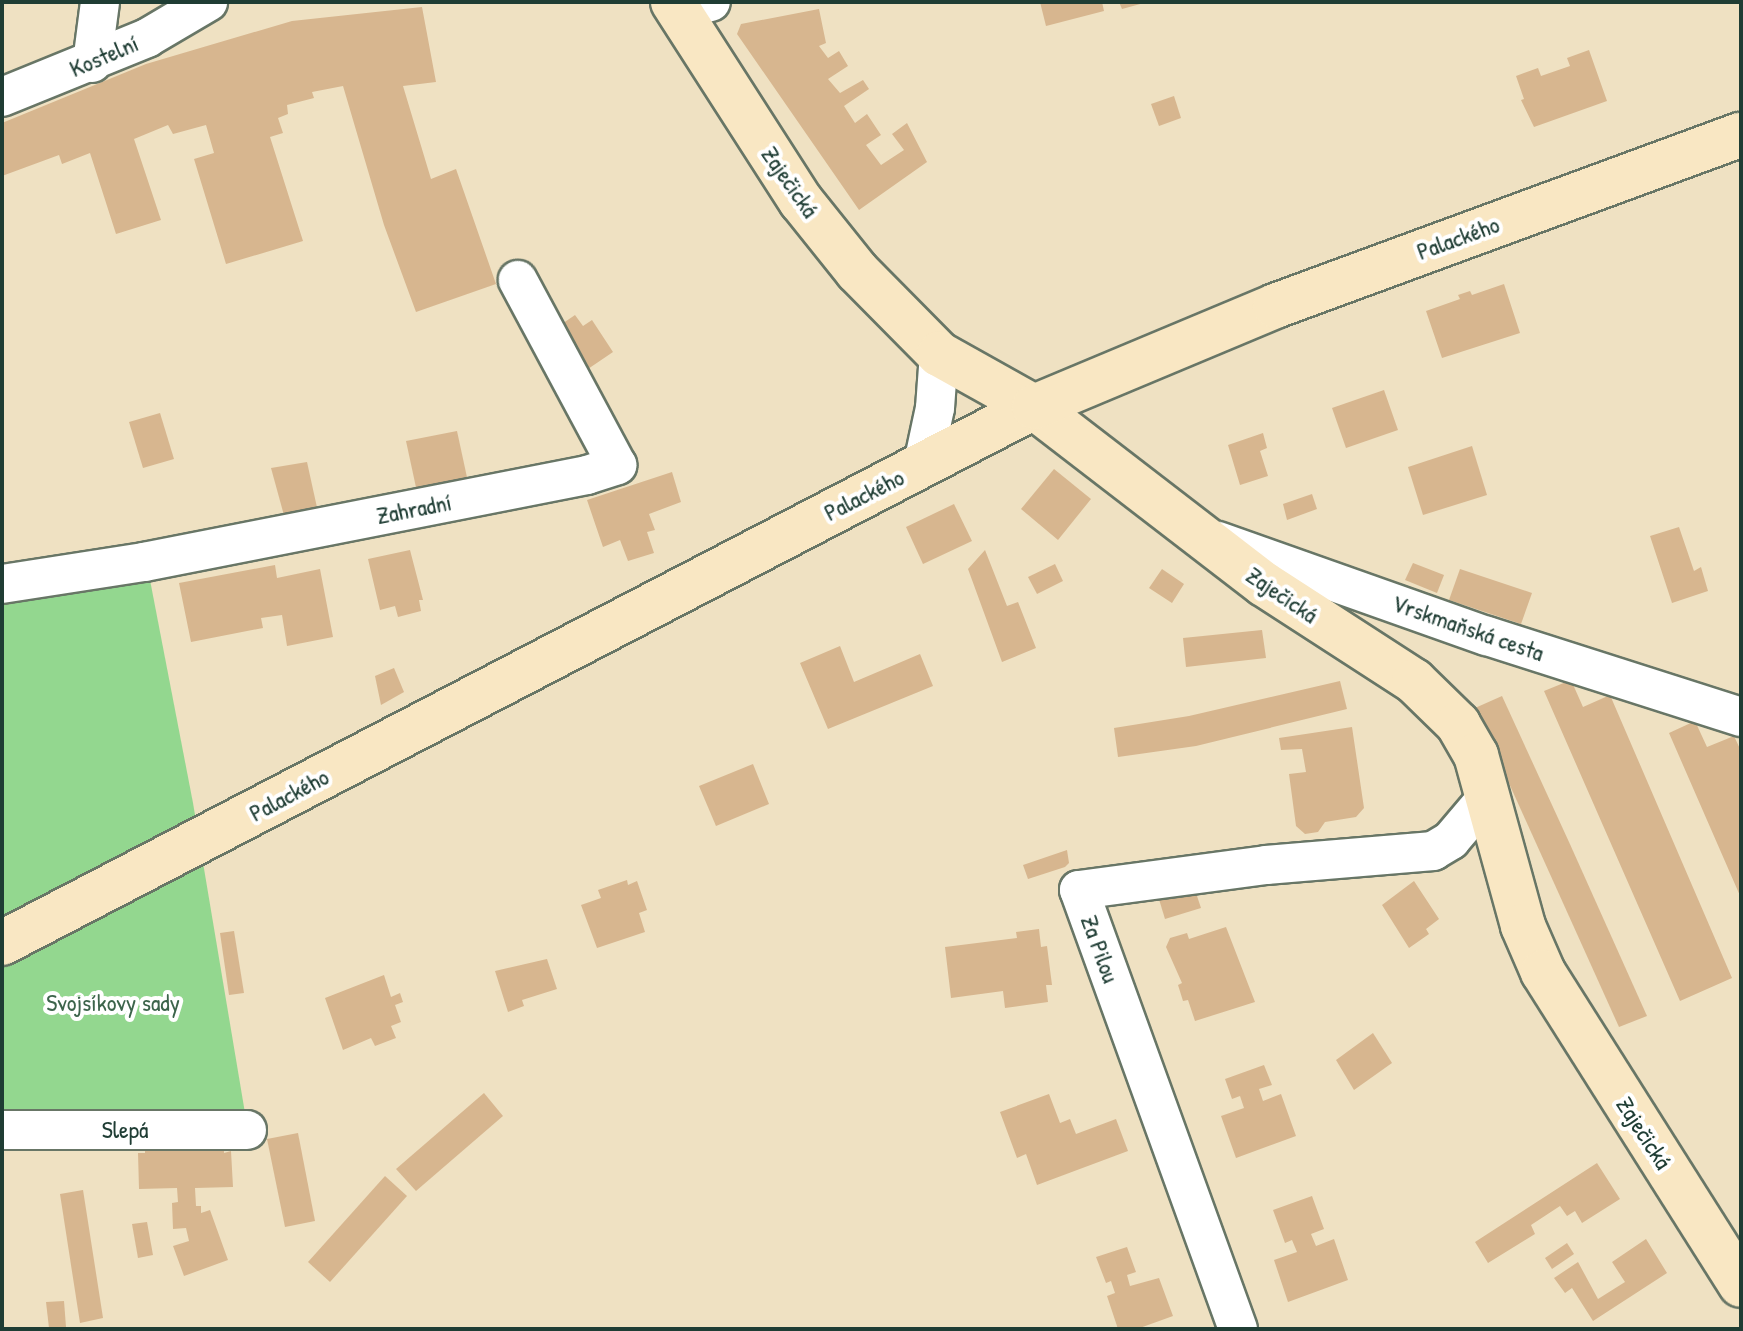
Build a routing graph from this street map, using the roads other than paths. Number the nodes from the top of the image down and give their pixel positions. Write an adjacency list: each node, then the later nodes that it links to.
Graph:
1 (100, 2): 4 (street)
2 (197, 3): 4 (street, Kostelní)
3 (687, 5): 8 (street, Zaječická)
4 (92, 63): 5 (street, Kostelní)
5 (2, 97)
6 (1741, 135): 9 (street, Palackého)
7 (518, 280): 12 (street, Zahradní)
8 (939, 354): 9 (street, Zaječická); 10 (street)
9 (1034, 407): 10 (street, Palackého); 11 (street, Zaječická)
10 (923, 464): 15 (street, Palackého)
11 (1196, 533): 13 (street, Vrskmaňská cesta); 14 (street, Zaječická)
12 (2, 584)
13 (1741, 717)
14 (1489, 795): 18 (street, Zaječická); 19 (street, Za Pilou)
15 (9, 942)
16 (2, 1130): 17 (street, Slepá)
17 (247, 1130)
18 (1741, 1285)
19 (1238, 1329)

